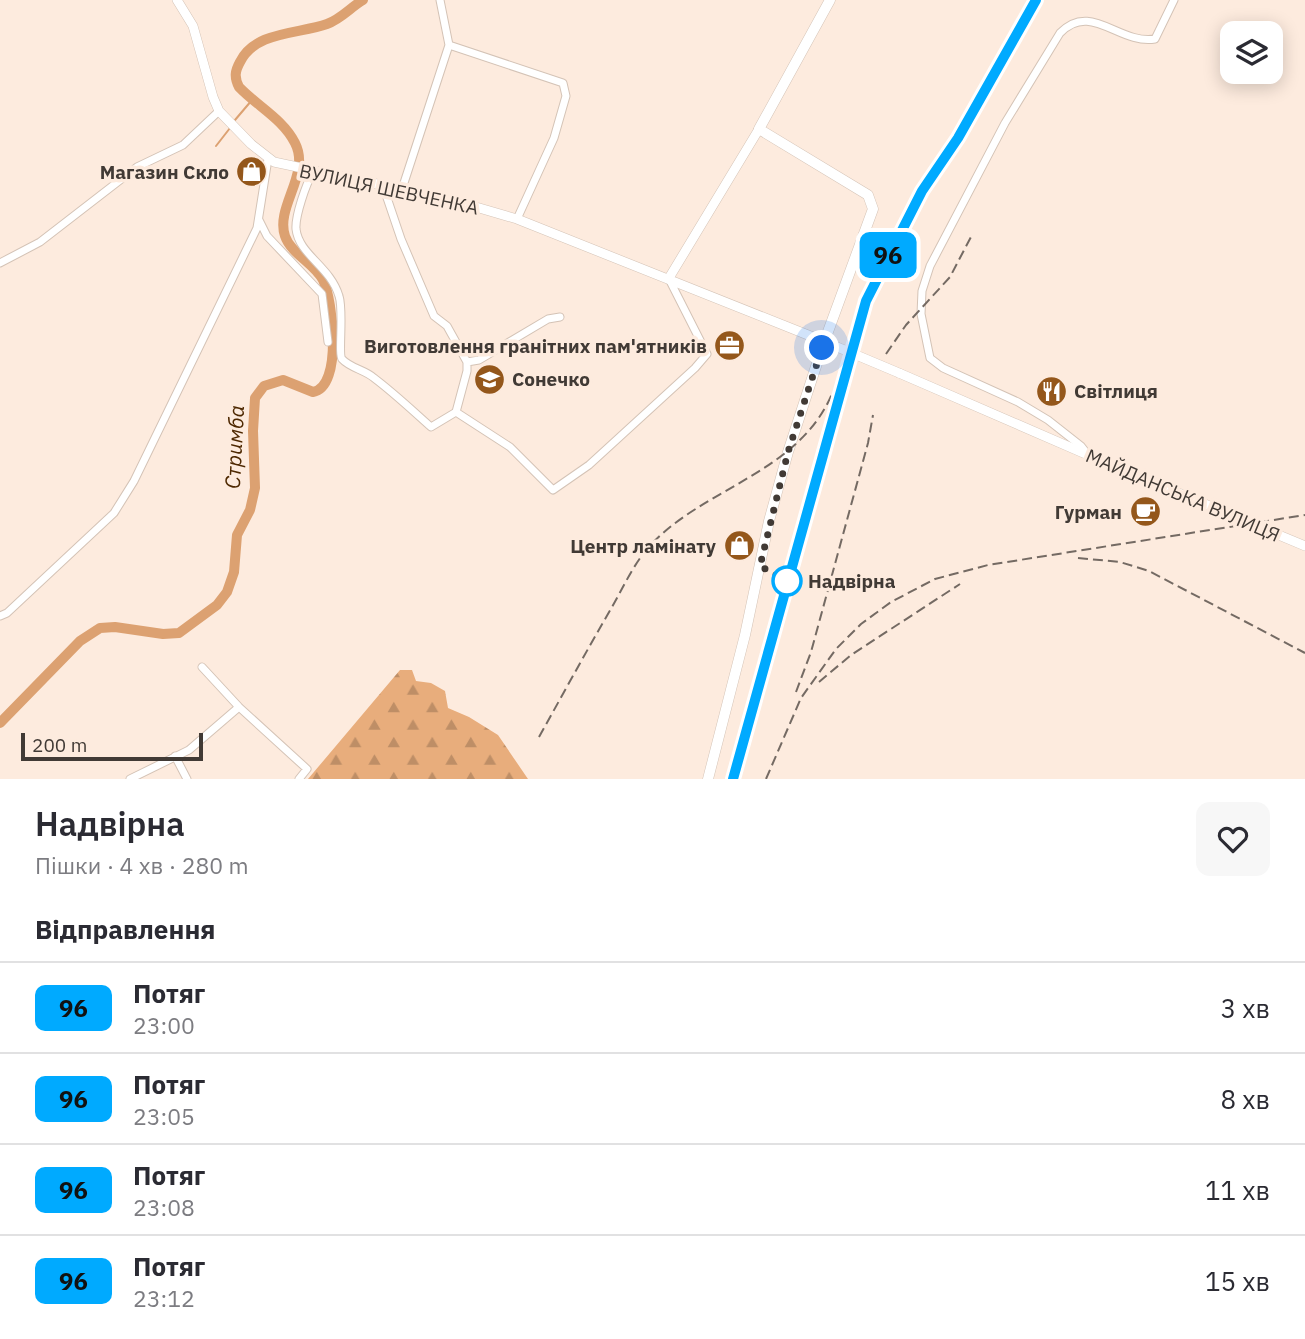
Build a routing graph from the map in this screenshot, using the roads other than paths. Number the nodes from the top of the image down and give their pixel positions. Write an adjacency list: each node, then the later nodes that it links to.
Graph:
1 (177, 0): 6 (street, ВУЛИЦЯ ШЕВЧЕНКА)
2 (440, 0): 5 (street)
3 (830, 0): 7 (main road)
4 (1174, 0): 21 (street)
5 (449, 45): 11 (street); 12 (street)
6 (219, 111): 8 (street, ВУЛИЦЯ ШЕВЧЕНКА); 14 (street)
7 (759, 129): 15 (street); 30 (main road)
8 (268, 159): 9 (street, ВУЛИЦЯ ШЕВЧЕНКА); 13 (street)
9 (310, 172): 10 (street, ВУЛИЦЯ ШЕВЧЕНКА); 20 (street)
10 (383, 186): 11 (street, ВУЛИЦЯ ШЕВЧЕНКА); 19 (street)
11 (402, 190): 12 (street, ВУЛИЦЯ ШЕВЧЕНКА)
12 (517, 219): 15 (street, ВУЛИЦЯ ШЕВЧЕНКА)
13 (258, 220): 18 (street); 23 (street)
14 (0, 263)
15 (669, 278): 16 (street, ВУЛИЦЯ ШЕВЧЕНКА); 20 (street)
16 (686, 285): 21 (street, МАЙДАНСЬКА ВУЛИЦЯ, bridge)
17 (560, 317): 19 (street)
18 (328, 342)
19 (467, 362): 20 (street)
20 (456, 412)
21 (1088, 455): 22 (street, МАЙДАНСЬКА ВУЛИЦЯ)
22 (1305, 546)
23 (0, 616)
24 (202, 667): 25 (street)
25 (239, 707): 26 (street); 29 (street)
26 (175, 756): 27 (street); 28 (street)
27 (130, 779)
28 (187, 779)
29 (299, 779)
30 (708, 779)

